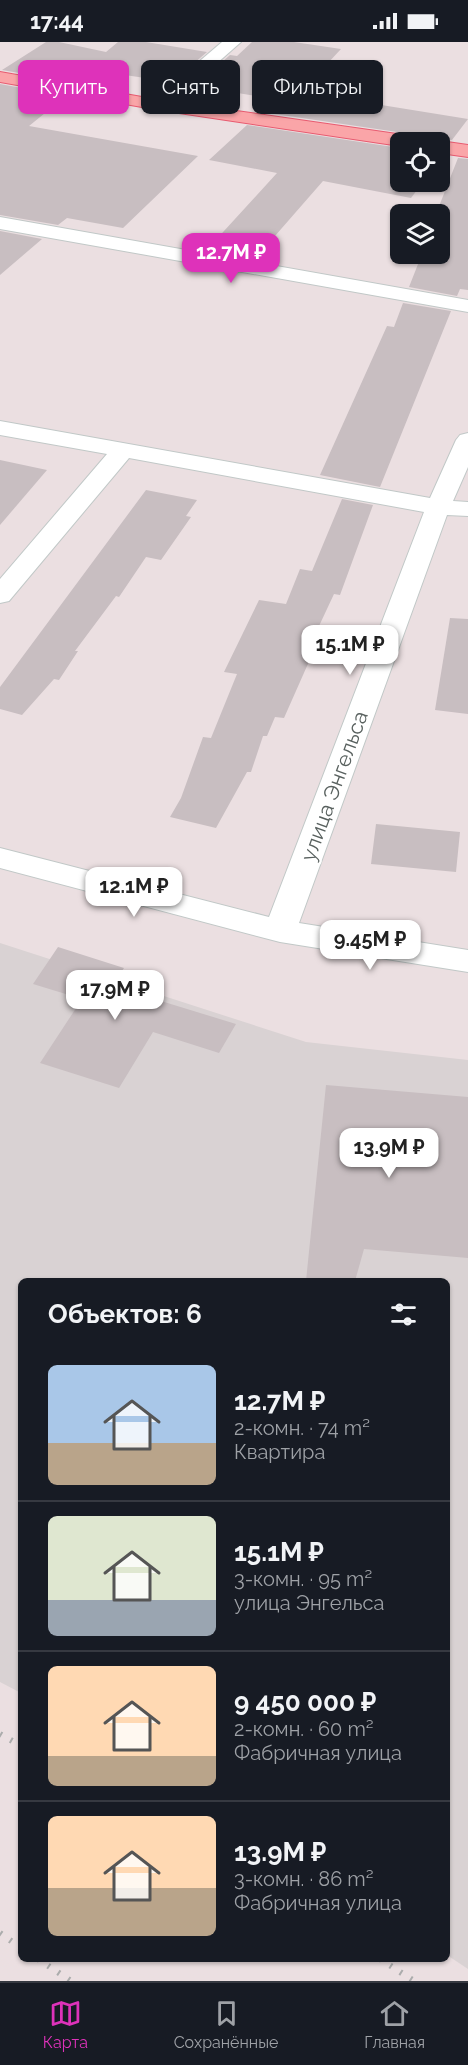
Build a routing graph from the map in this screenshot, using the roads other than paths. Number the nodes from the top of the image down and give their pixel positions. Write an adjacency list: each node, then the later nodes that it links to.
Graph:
1 (232, 42): 2 (street)
2 (211, 60)
3 (0, 77): 4 (main road)
4 (141, 102)
5 (220, 114): 6 (main road)
6 (390, 139)
7 (450, 148): 8 (main road)
8 (468, 151)
9 (0, 223): 10 (street)
10 (468, 306)
11 (0, 428): 13 (street)
12 (468, 440): 14 (street, улица Энгельса)
13 (124, 450): 14 (street); 16 (street)
14 (438, 507): 15 (street); 18 (street, улица Энгельса)
15 (468, 509)
16 (0, 595)
17 (0, 858): 18 (street)
18 (280, 931): 19 (street)
19 (468, 961)

